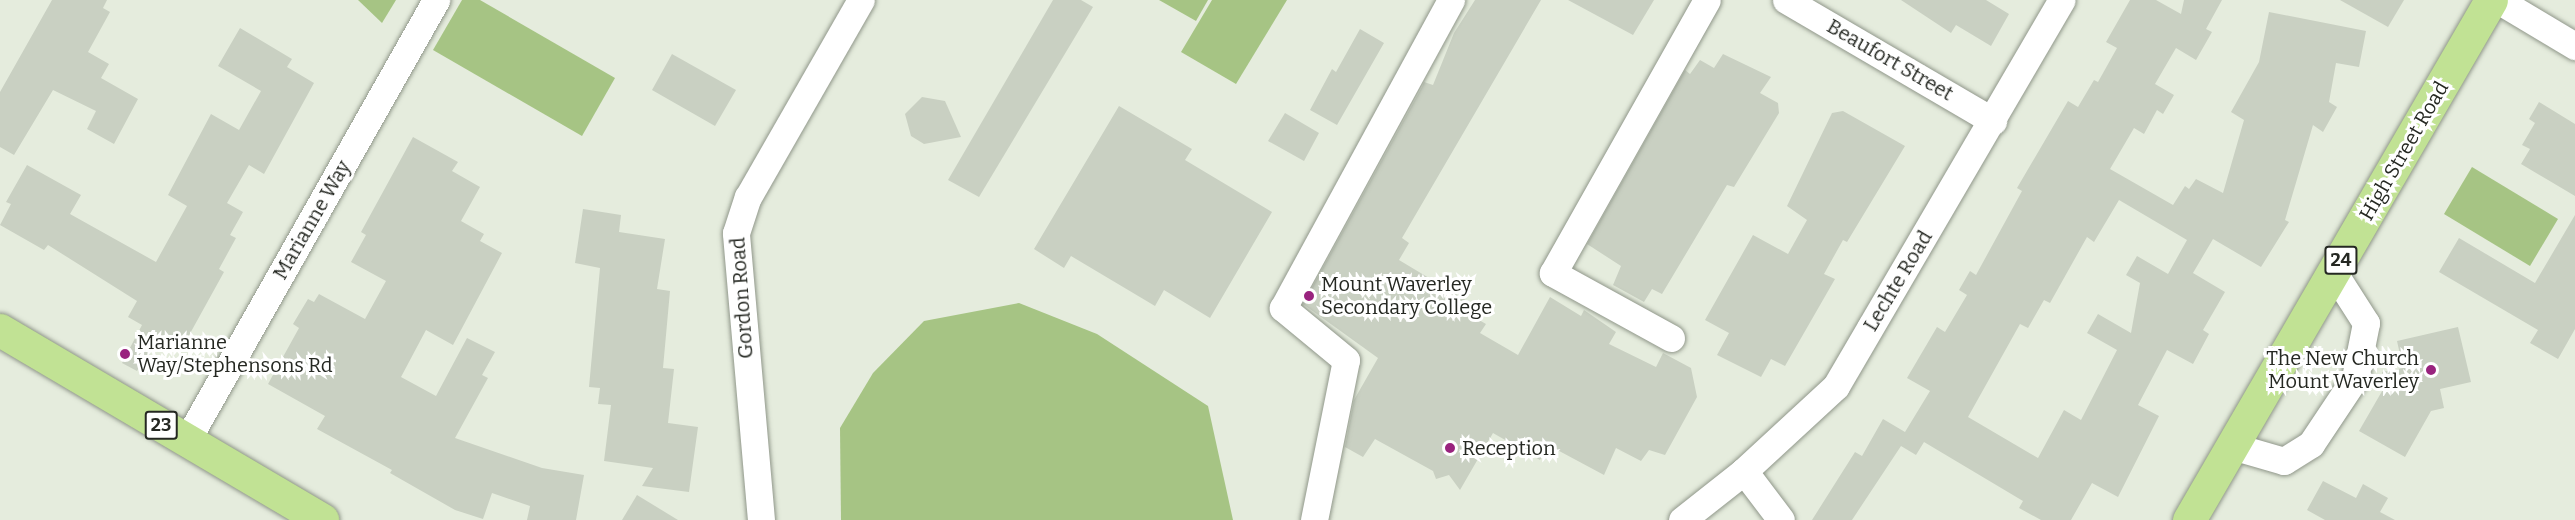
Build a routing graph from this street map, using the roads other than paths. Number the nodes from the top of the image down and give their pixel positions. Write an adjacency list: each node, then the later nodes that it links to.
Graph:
1 (436, 0): 14 (street, Marianne Way)
2 (861, 0): 18 (street, Gordon Road)
3 (1452, 0): 19 (street)
4 (1707, 0): 13 (street)
5 (1786, 0): 10 (street, Beaufort Street)
6 (2062, 0): 10 (street, Lechte Road)
7 (2491, 0): 11 (main road, High Street Road / 24)
8 (2498, 0): 9 (street)
9 (2575, 46)
10 (1994, 121): 16 (street, Lechte Road)
11 (2334, 273): 15 (main road, High Street Road / 24); 15 (street)
12 (0, 330): 14 (main road, 23)
13 (1671, 338)
14 (187, 440): 17 (main road, 23)
15 (2232, 446): 22 (main road, High Street Road / 24)
16 (1744, 471): 20 (street, Lechte Road); 21 (street)
17 (322, 520)
18 (761, 520)
19 (1314, 520)
20 (1682, 520)
21 (1781, 520)
22 (2189, 520)

